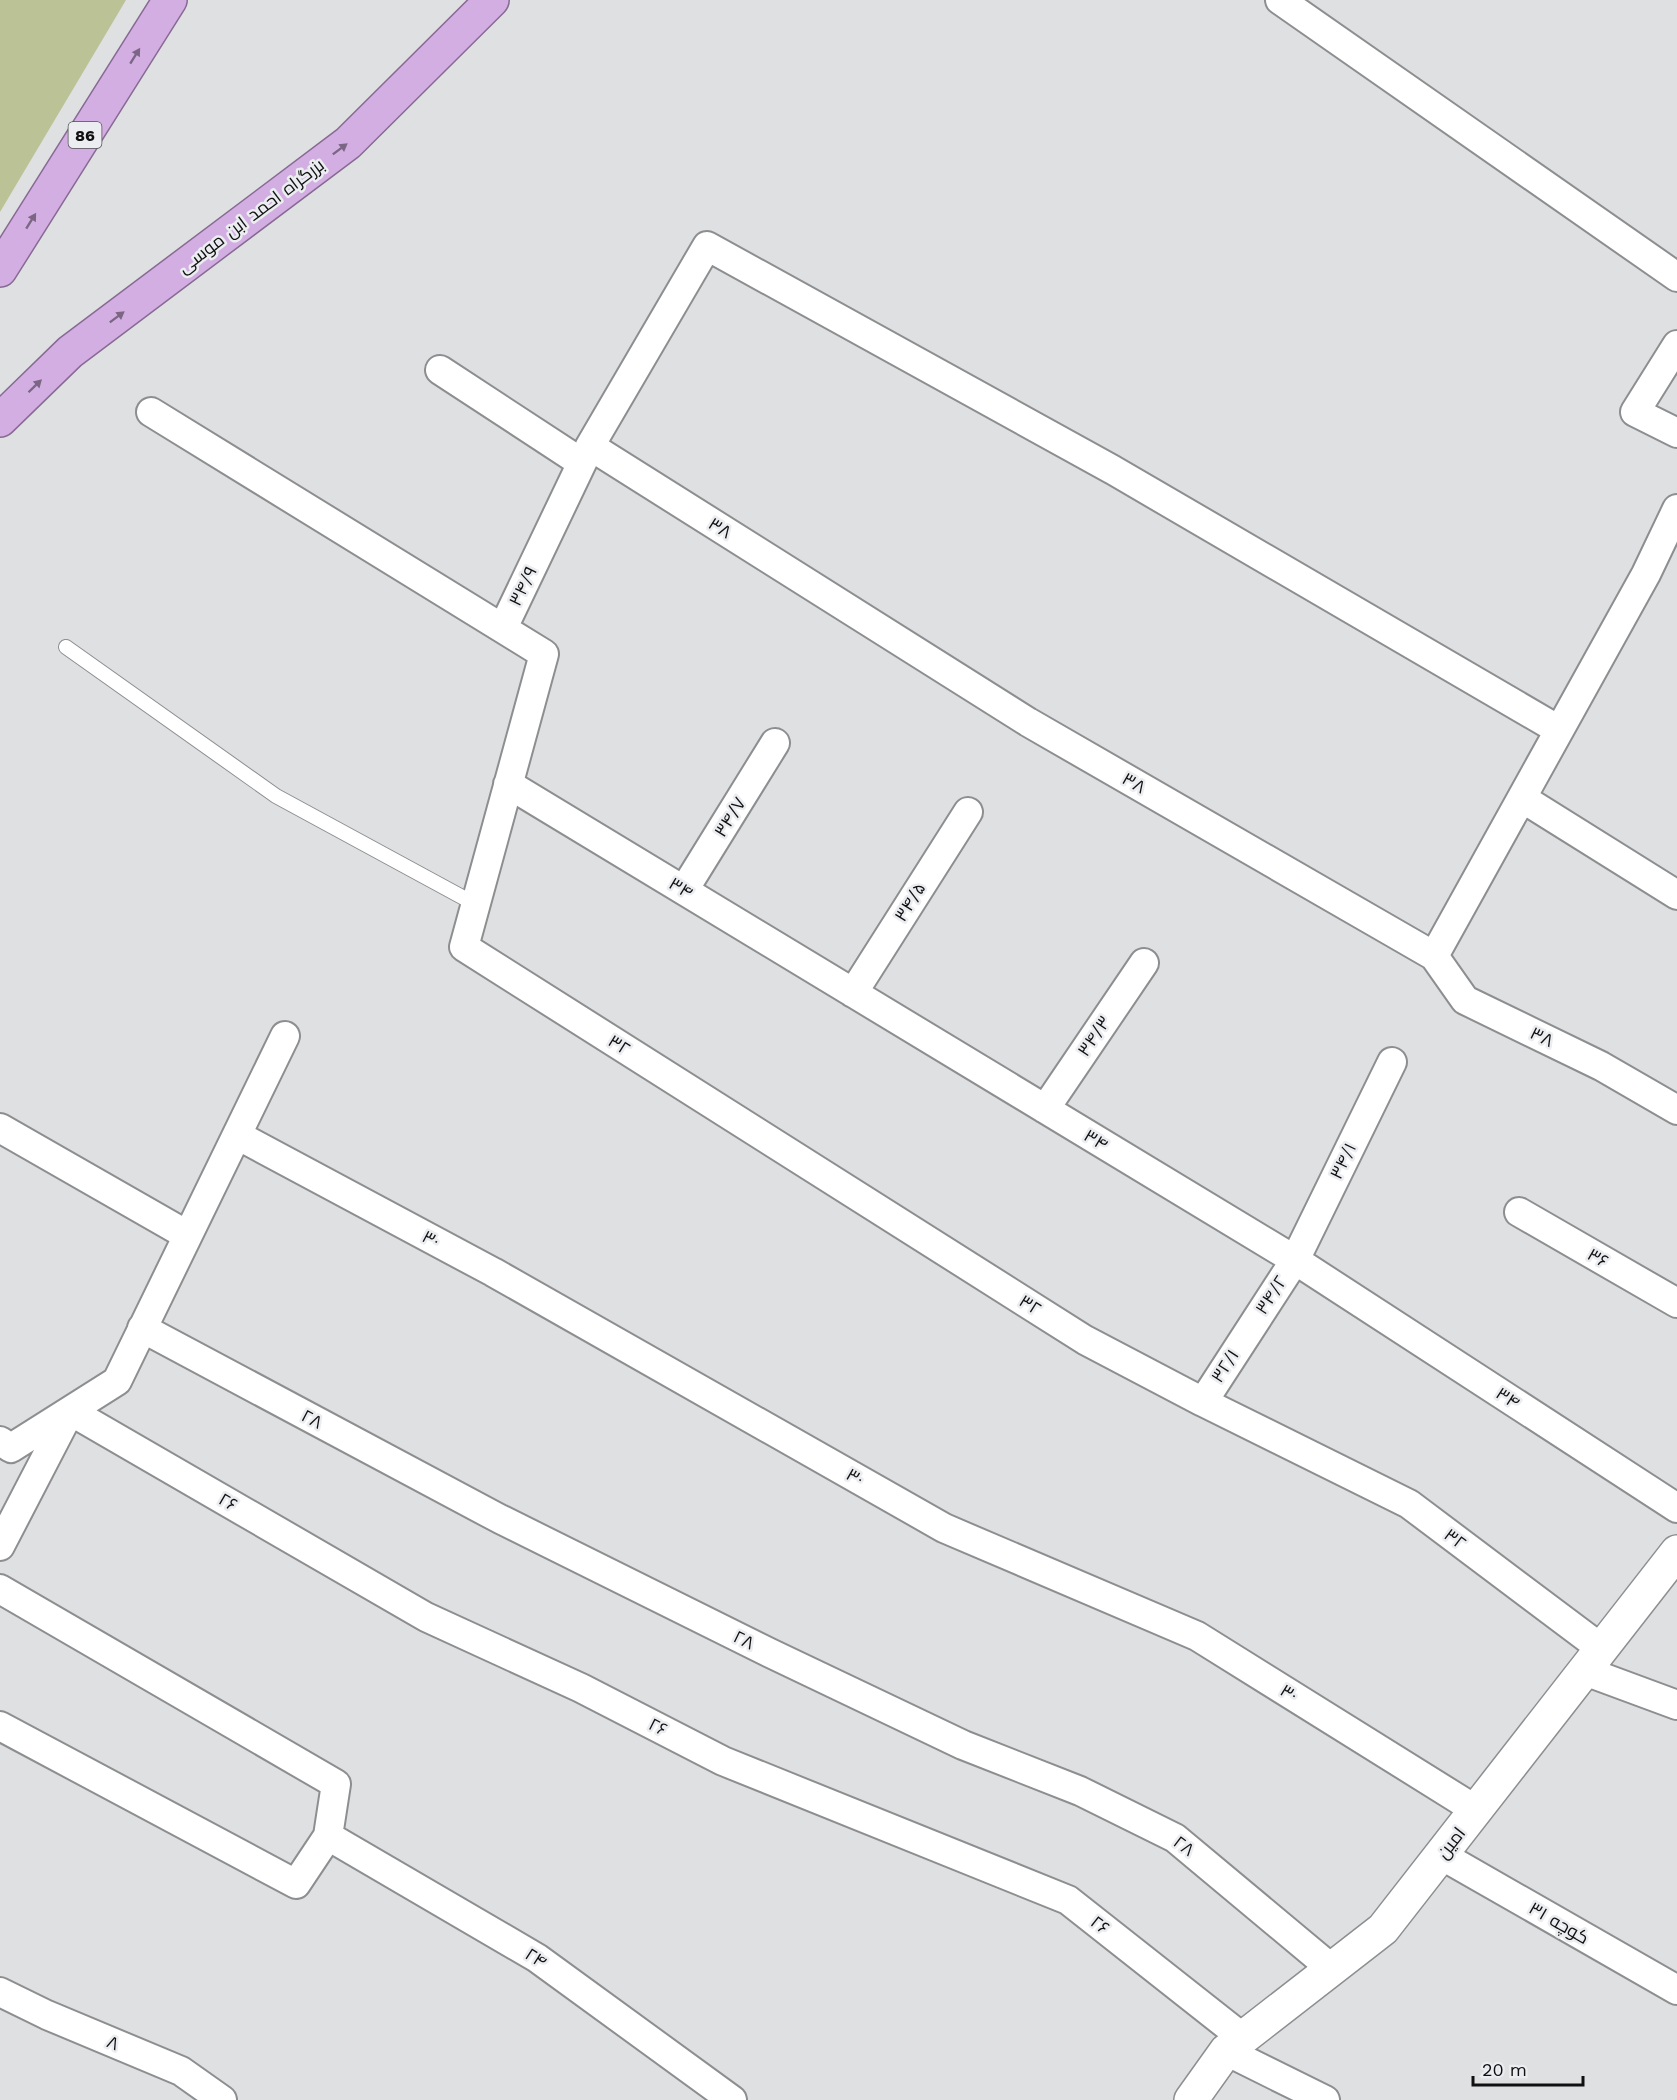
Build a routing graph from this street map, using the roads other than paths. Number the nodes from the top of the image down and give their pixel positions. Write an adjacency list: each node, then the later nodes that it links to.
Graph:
1 (170, 0): 4 (highway, 86, one-way to 1)
2 (1280, 0): 5 (street)
3 (491, 2): 9 (highway, بزرگراه احمد ابن موسی, one-way to 3)
4 (0, 270)
5 (1677, 277)
6 (1677, 345): 10 (street)
7 (440, 370): 11 (street, ۳۸)
8 (151, 412): 13 (street)
9 (0, 420)
10 (1677, 433)
11 (586, 455): 13 (street, ۳۴/۹); 15 (street, ۳۴/۹); 23 (street, ۳۸)
12 (1677, 509): 15 (street)
13 (503, 628): 17 (street)
14 (66, 647): 22 (lane)
15 (1559, 730): 18 (street)
16 (776, 743): 20 (street, ۳۴/۷)
17 (508, 784): 20 (street, ۳۴); 22 (street)
18 (1522, 798): 21 (street); 23 (street)
19 (968, 812): 25 (street, ۳۴/۵)
20 (684, 890): 25 (street, ۳۴)
21 (1677, 895)
22 (476, 904): 38 (street, ۳۲)
23 (1434, 956): 29 (street, ۳۸)
24 (1144, 963): 28 (street, ۳۴/۳)
25 (853, 993): 28 (street, ۳۴)
26 (285, 1036): 31 (street)
27 (1392, 1062): 34 (street, ۳۴/۱)
28 (1045, 1109): 34 (street, ۳۴)
29 (1677, 1110)
30 (0, 1128): 33 (street)
31 (237, 1135): 33 (street); 48 (street, ۳۰)
32 (1520, 1212): 35 (street, ۳۶)
33 (187, 1235): 36 (street)
34 (1295, 1260): 37 (street, ۳۴/۲); 41 (street, ۳۴)
35 (1677, 1304)
36 (142, 1328): 39 (street); 51 (street, ۲۸)
37 (1248, 1331): 38 (street, ۳۲/۱)
38 (1203, 1402): 45 (street, ۳۲)
39 (70, 1411): 40 (street); 42 (street); 54 (street, ۲۶)
40 (0, 1441)
41 (1677, 1508)
42 (0, 1546)
43 (1675, 1559): 45 (street, امین)
44 (0, 1589): 49 (street)
45 (1594, 1660): 46 (street, ۳۲); 48 (street, امین)
46 (1677, 1705)
47 (0, 1726): 49 (street)
48 (1476, 1810): 50 (street, امین)
49 (328, 1836): 56 (street, ۲۴)
50 (1441, 1855): 51 (street, امین); 52 (street, کوچه ۳۱)
51 (1332, 1969): 54 (street, امین)
52 (1677, 1990)
53 (0, 1992): 55 (street, ۸)
54 (1235, 2045): 57 (street, امین); 58 (street, ۲۶)
55 (222, 2100)
56 (732, 2100)
57 (1191, 2100)
58 (1325, 2100)

